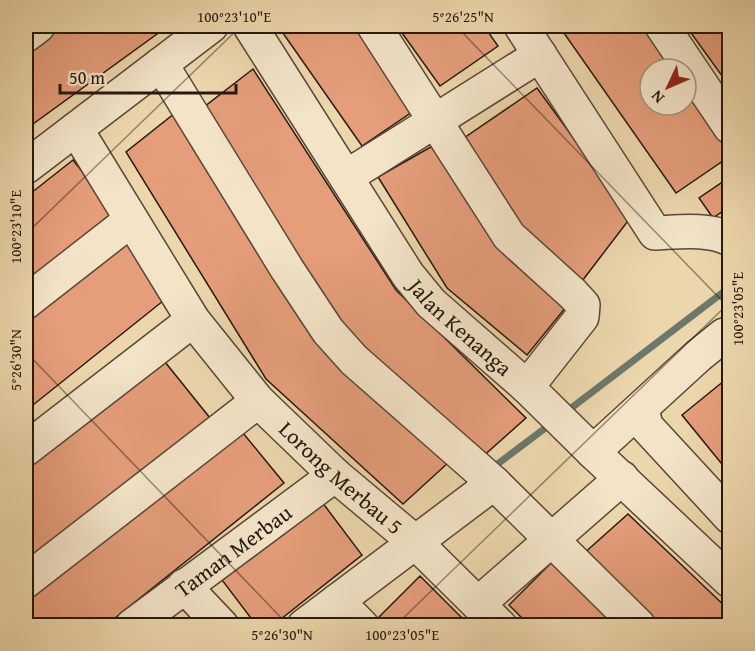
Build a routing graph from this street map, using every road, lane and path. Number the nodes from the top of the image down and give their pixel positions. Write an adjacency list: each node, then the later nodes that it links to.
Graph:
1 (38, 26): 7 (street)
2 (211, 26): 9 (street)
3 (250, 26): 14 (street, Jalan Kenanga)
4 (374, 26): 10 (street)
5 (521, 26): 8 (street)
6 (662, 26): 11 (street)
7 (26, 35)
8 (540, 55): 10 (street); 16 (street)
9 (161, 64): 12 (street); 27 (street)
10 (435, 121): 14 (street); 20 (street)
11 (729, 127)
12 (76, 129): 13 (street); 15 (street, Lorong Merbau 5)
13 (26, 167)
14 (346, 177): 20 (street, Jalan Kenanga)
15 (131, 220): 17 (street); 18 (street, Lorong Merbau 5)
16 (729, 239)
17 (26, 302)
18 (193, 320): 21 (street, Lorong Merbau 5); 23 (street)
19 (729, 334): 22 (street)
20 (527, 387): 24 (street, Jalan Kenanga)
21 (258, 401): 25 (street, Lorong Merbau 5); 31 (street)
22 (642, 408): 24 (street); 28 (street)
23 (30, 437)
24 (592, 452): 26 (street, Jalan Kenanga)
25 (335, 475): 30 (street, Lorong Merbau 5); 33 (street, Taman Merbau)
26 (622, 478): 29 (street); 32 (street, Jalan Kenanga)
27 (494, 483): 29 (street); 30 (street)
28 (729, 517)
29 (553, 539): 35 (street); 40 (street)
30 (415, 542): 34 (street); 35 (street, Lorong Merbau 5)
31 (26, 581)
32 (729, 581)
33 (184, 586): 36 (street, Taman Merbau); 37 (street)
34 (337, 601): 38 (street); 39 (street)
35 (489, 615)
36 (132, 626)
37 (222, 626)
38 (303, 626)
39 (362, 626)
40 (639, 626)

